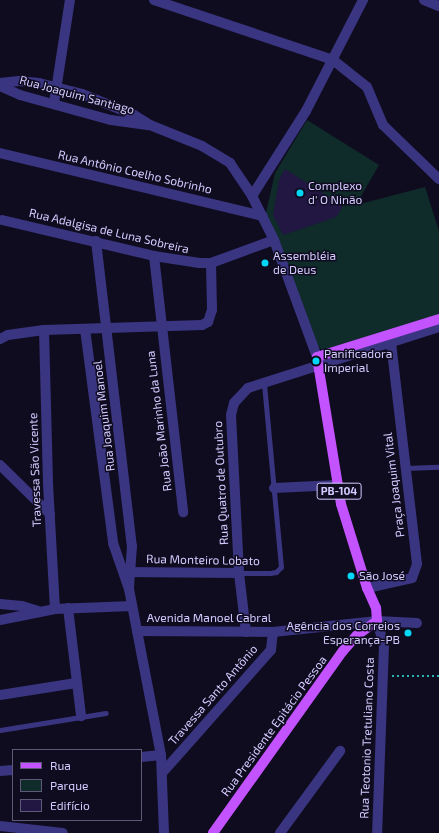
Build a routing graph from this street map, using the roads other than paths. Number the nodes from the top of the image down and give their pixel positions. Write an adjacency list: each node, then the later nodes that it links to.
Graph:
1 (70, 0): 8 (street)
2 (154, 0): 6 (street)
3 (363, 0): 6 (street)
4 (424, 0): 5 (street)
5 (439, 6)
6 (333, 60): 12 (street); 13 (street)
7 (0, 85): 8 (street, Rua Joaquim Santiago); 9 (street, Rua Joaquim Santiago)
8 (58, 86): 9 (street); 10 (street, Rua Joaquim Santiago)
9 (54, 103): 10 (street, Rua Joaquim Santiago)
10 (150, 125): 13 (street, Rua Joaquim Santiago)
11 (0, 153): 14 (street, Rua Antônio Coelho Sobrinho)
12 (439, 179)
13 (252, 196): 14 (street, Rua Joaquim Santiago)
14 (263, 216): 16 (street, Rua Joaquim Santiago)
15 (2, 220): 17 (street, Rua Adalgisa de Luna Sobreira)
16 (274, 240): 19 (street); 28 (street, Rua Joaquim Santiago)
17 (96, 241): 18 (street, Rua Adalgisa de Luna Sobreira); 24 (street, Rua Joaquim Manoel)
18 (154, 256): 19 (street, Rua Adalgisa de Luna Sobreira); 21 (street, Rua João Marinho da Luna)
19 (211, 262): 21 (street)
20 (439, 319): 28 (main road)
21 (161, 327): 24 (street); 35 (street, Rua João Marinho da Luna)
22 (439, 327): 27 (street, Rua Quatro de Outubro)
23 (85, 329): 24 (street); 25 (street); 37 (street, Rua Joaquim Manoel)
24 (107, 329): 37 (street, Rua Joaquim Manoel)
25 (44, 330): 26 (street); 36 (street, Travessa São Vicente)
26 (0, 339)
27 (391, 342): 28 (street, Rua Quatro de Outubro); 32 (street, Praça Joaquim Vital)
28 (317, 361): 29 (street, Rua Quatro de Outubro); 33 (main road, PB-104)
29 (264, 383): 34 (lane); 38 (street, Rua Quatro de Outubro)
30 (0, 465): 36 (street)
31 (439, 467): 32 (lane)
32 (405, 468): 39 (street, Praça Joaquim Vital)
33 (337, 485): 34 (street); 39 (main road, PB-104)
34 (274, 488): 38 (lane, Rua Monteiro Lobato)
35 (183, 512)
36 (50, 514): 43 (street, Travessa São Vicente)
37 (126, 572): 38 (street, Rua Monteiro Lobato); 41 (street, Rua Joaquim Manoel)
38 (239, 573): 49 (street, Rua Quatro de Outubro)
39 (367, 588): 46 (main road, PB-104)
40 (0, 604): 44 (street)
41 (132, 606): 42 (street); 48 (street, Rua Joaquim Manoel)
42 (68, 608): 43 (street); 51 (street)
43 (55, 609): 44 (street)
44 (38, 611): 45 (street)
45 (0, 620)
46 (377, 621): 47 (street, Avenida Manoel Cabral); 50 (street, Avenida Manoel Cabral); 65 (main road, Rua Presidente Epitácio Pessoa); 67 (street, Rua Teotonio Tretuliano Costa)
47 (418, 623)
48 (137, 631): 49 (street, Avenida Manoel Cabral); 57 (street, Rua Joaquim Manoel)
49 (246, 632): 50 (street, Avenida Manoel Cabral)
50 (273, 632): 61 (street, Travessa Santo Antônio)
51 (76, 683): 52 (street); 54 (street)
52 (0, 695)
53 (106, 713): 54 (lane)
54 (81, 716): 55 (lane)
55 (0, 730)
56 (340, 750): 66 (street)
57 (161, 755): 58 (street); 61 (street, Rua Joaquim Manoel)
58 (142, 757)
59 (12, 770): 60 (street)
60 (0, 771)
61 (163, 772): 64 (street, Rua Joaquim Manoel)
62 (0, 826): 63 (street)
63 (64, 833)
64 (164, 833)
65 (213, 833)
66 (280, 833)
67 (377, 833)

